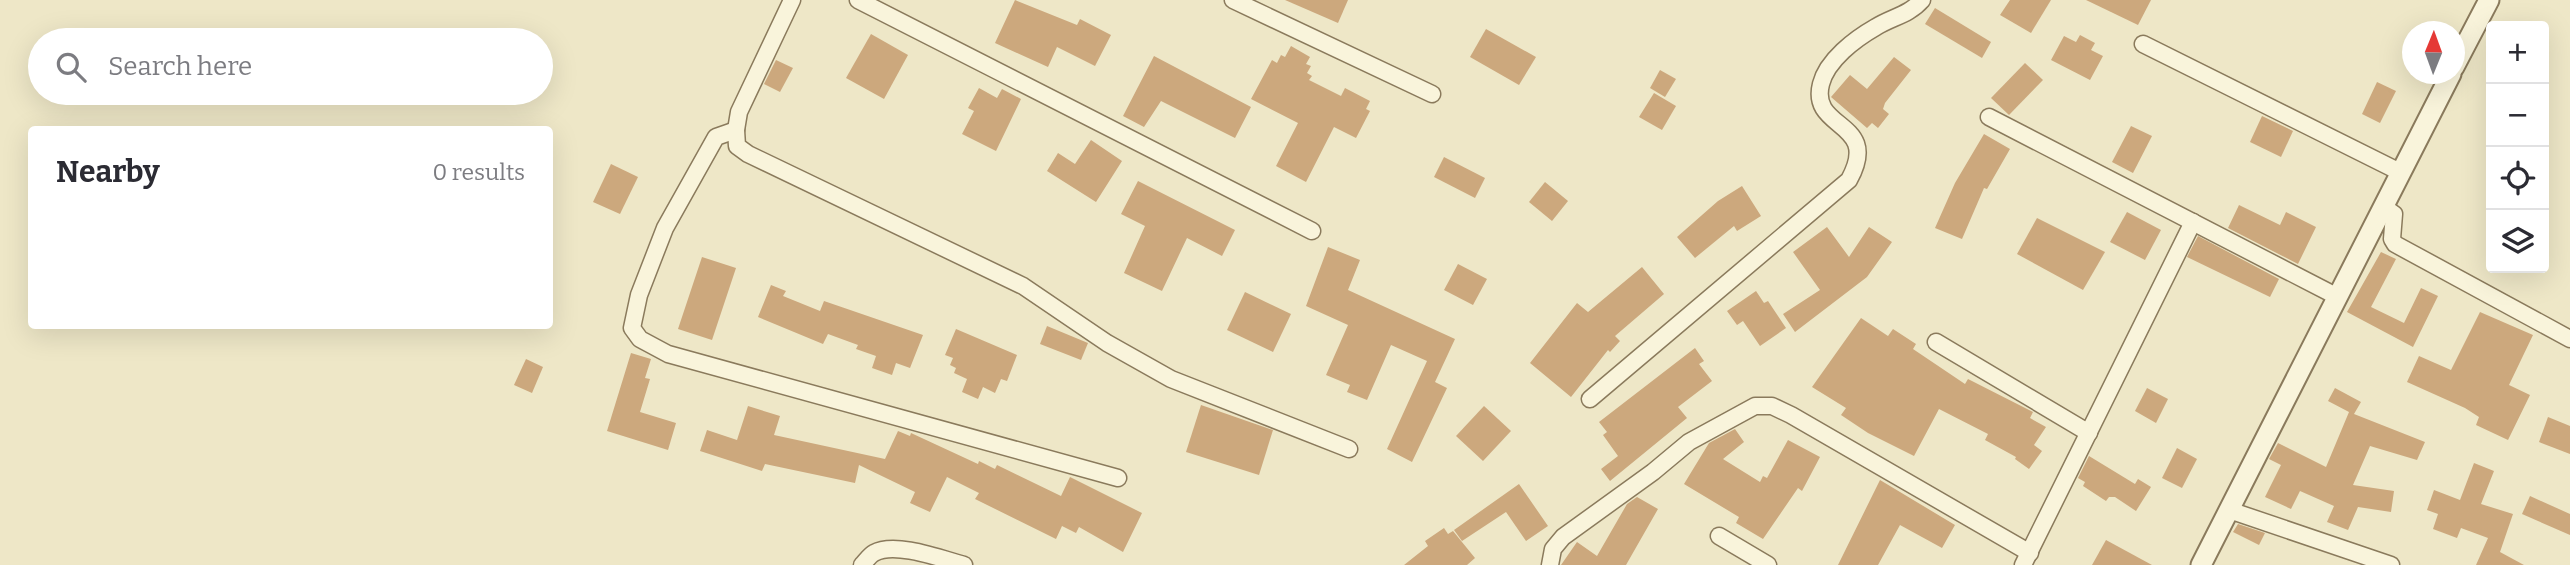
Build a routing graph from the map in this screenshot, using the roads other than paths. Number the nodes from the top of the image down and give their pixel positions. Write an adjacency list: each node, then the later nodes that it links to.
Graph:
1 (792, 0): 11 (street)
2 (858, 0): 15 (street)
3 (1233, 0): 9 (street)
4 (1922, 0): 19 (street)
5 (2489, 0): 7 (street)
6 (2143, 44): 12 (street)
7 (2465, 47)
8 (2446, 84): 12 (street)
9 (1432, 94)
10 (1989, 117): 14 (street)
11 (736, 130): 21 (street); 22 (street)
12 (2400, 172): 13 (street)
13 (2384, 207): 16 (street); 17 (street)
14 (2193, 222): 16 (street); 20 (street)
15 (1312, 231)
16 (2337, 297): 23 (street)
17 (2570, 339)
18 (1936, 342): 20 (street)
19 (1590, 399)
20 (2089, 433): 25 (street)
21 (1349, 449)
22 (1118, 478)
23 (2229, 510): 30 (street); 31 (street)
24 (1719, 536): 29 (street)
25 (2027, 559): 28 (street)
26 (862, 565): 27 (street)
27 (964, 565)
28 (1549, 565)
29 (1768, 565)
30 (2201, 565)
31 (2391, 565)

